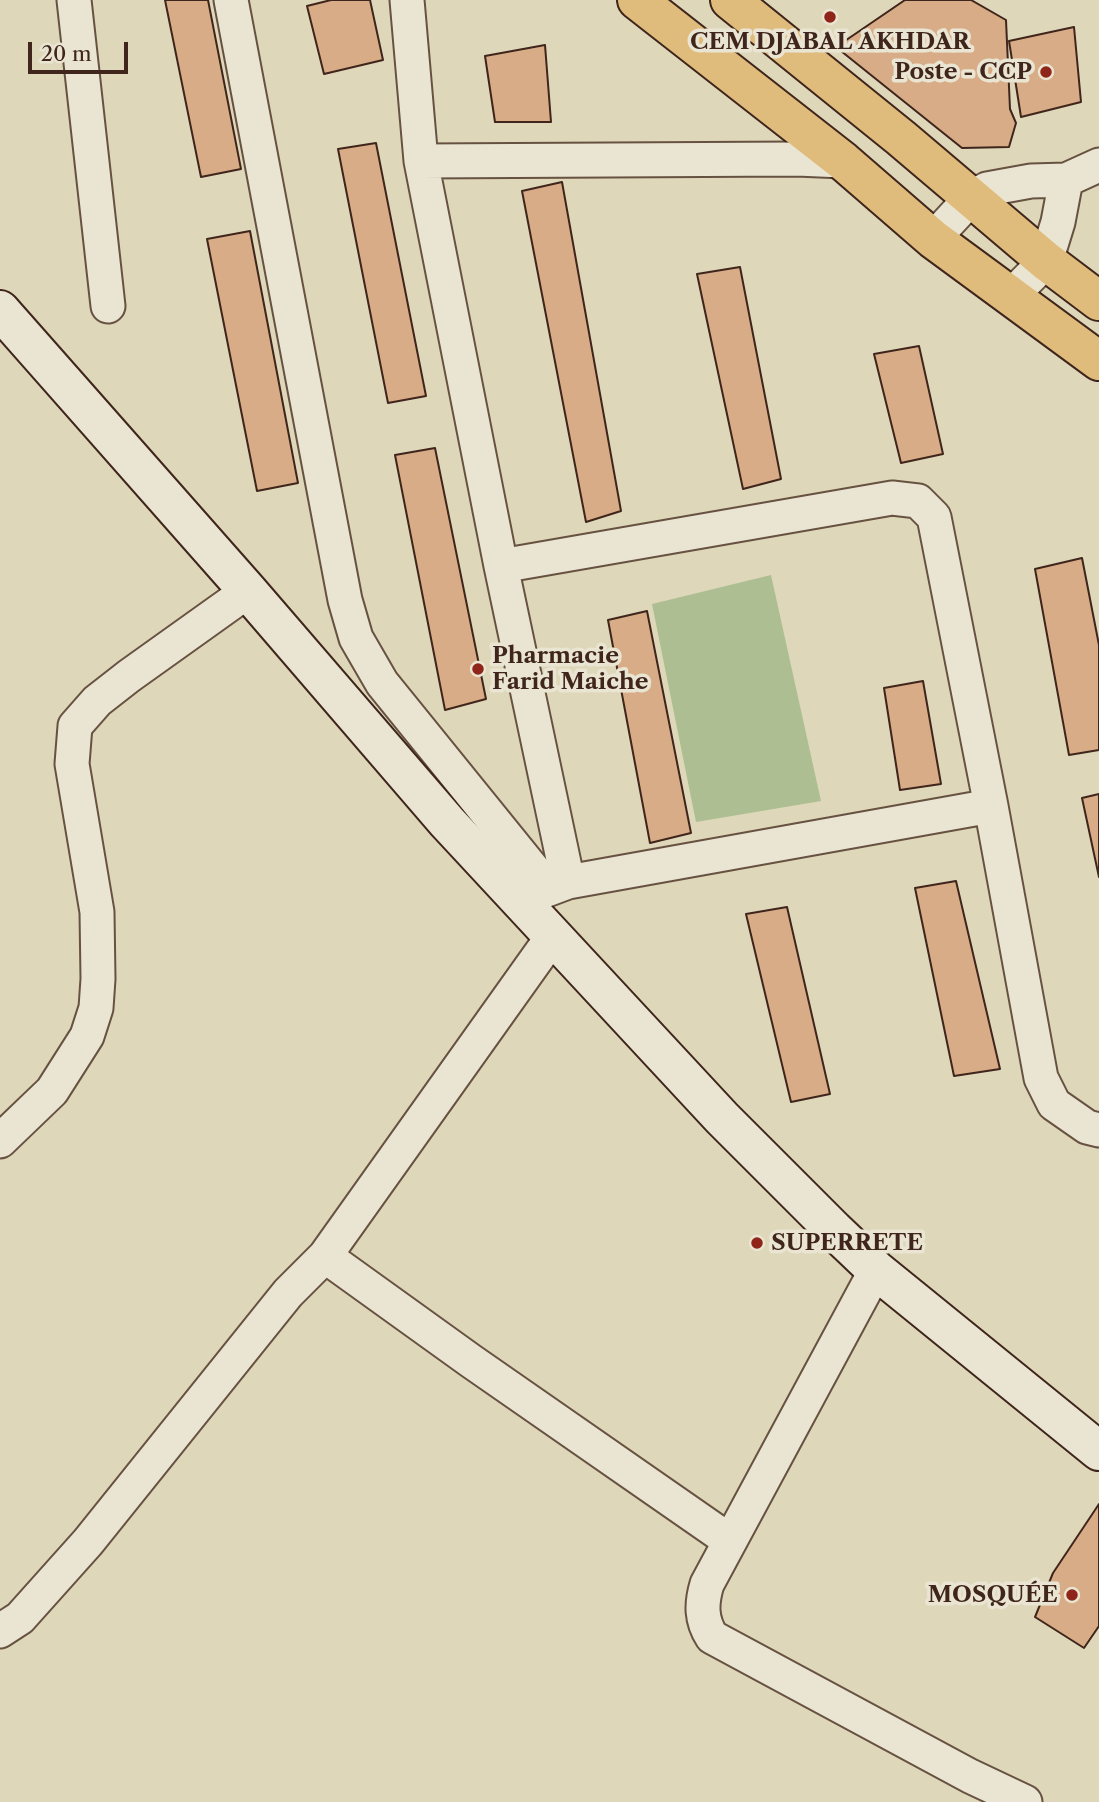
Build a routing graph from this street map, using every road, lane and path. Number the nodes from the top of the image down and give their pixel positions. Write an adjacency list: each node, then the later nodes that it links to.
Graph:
1 (74, 0): 15 (street)
2 (231, 0): 21 (street)
3 (407, 0): 6 (street)
4 (637, 0): 7 (main road)
5 (730, 0): 10 (main road)
6 (421, 161): 7 (street); 18 (street)
7 (843, 161): 11 (main road)
8 (1099, 165): 9 (street)
9 (1066, 180): 10 (street); 12 (street)
10 (971, 198): 11 (street); 12 (main road)
11 (933, 239): 13 (main road)
12 (1046, 261): 13 (street); 14 (main road)
13 (1011, 296): 17 (main road)
14 (1099, 301)
15 (108, 306)
16 (0, 310): 19 (main road)
17 (1099, 361)
18 (501, 566): 20 (street); 21 (street)
19 (248, 591): 21 (main road); 24 (street)
20 (991, 806): 21 (street); 23 (street)
21 (545, 890): 22 (main road)
22 (553, 936): 25 (street); 26 (main road)
23 (1099, 1130)
24 (0, 1141)
25 (325, 1256): 28 (street); 29 (street)
26 (876, 1270): 27 (main road); 28 (street)
27 (1099, 1451)
28 (730, 1541): 30 (street)
29 (0, 1631)
30 (1025, 1802)

